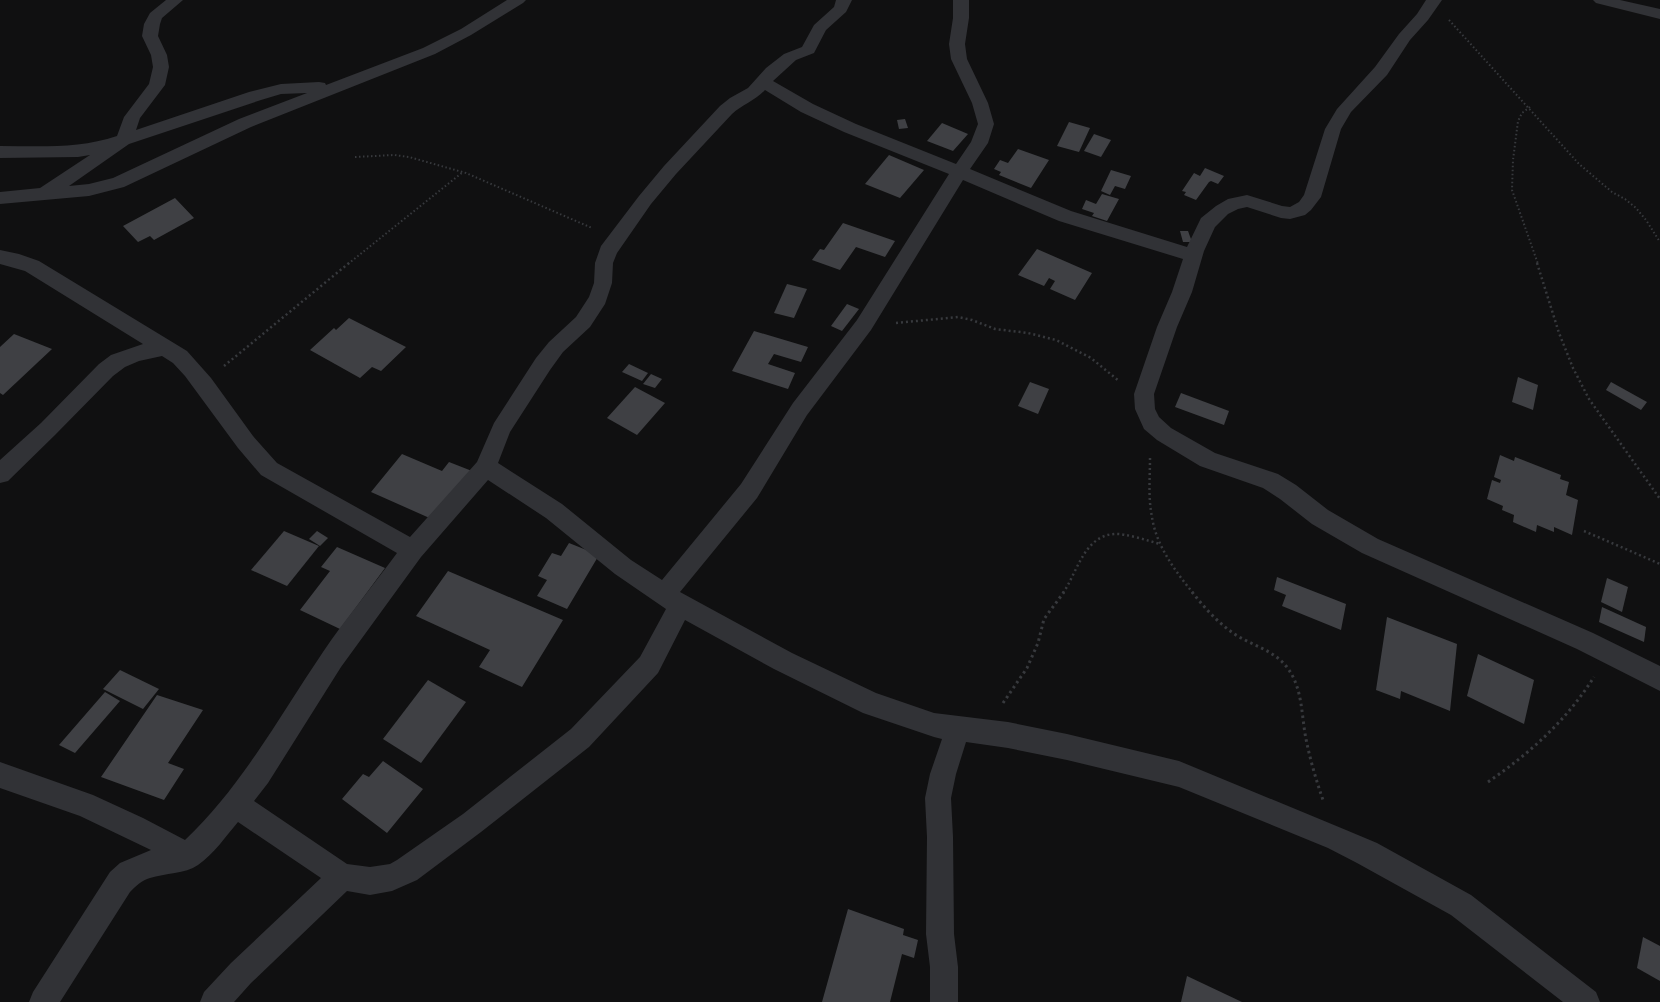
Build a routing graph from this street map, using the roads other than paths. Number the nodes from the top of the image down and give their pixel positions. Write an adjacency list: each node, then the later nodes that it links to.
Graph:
1 (175, 0): 10 (street)
2 (518, 0): 9 (street)
3 (844, 0): 8 (street)
4 (961, 0): 12 (street)
5 (1601, 0): 7 (street)
6 (1433, 1): 15 (street)
7 (1660, 14)
8 (764, 82): 12 (street); 18 (street)
9 (338, 86): 10 (street); 13 (street)
10 (122, 142): 11 (street); 13 (street)
11 (0, 152)
12 (959, 172): 15 (street); 21 (street)
13 (45, 194): 14 (street)
14 (0, 198)
15 (1194, 256): 22 (street)
16 (0, 257): 17 (street)
17 (164, 348): 19 (street); 20 (street)
18 (486, 467): 20 (street); 21 (street)
19 (0, 474)
20 (413, 550): 25 (street)
21 (672, 600): 23 (street); 27 (street)
22 (1660, 679)
23 (958, 728): 30 (street); 31 (street)
24 (0, 775): 26 (street)
25 (235, 804): 26 (street); 27 (street)
26 (188, 856): 28 (street)
27 (342, 877): 29 (street)
28 (43, 1002)
29 (214, 1002)
30 (944, 1002)
31 (1586, 1002)

